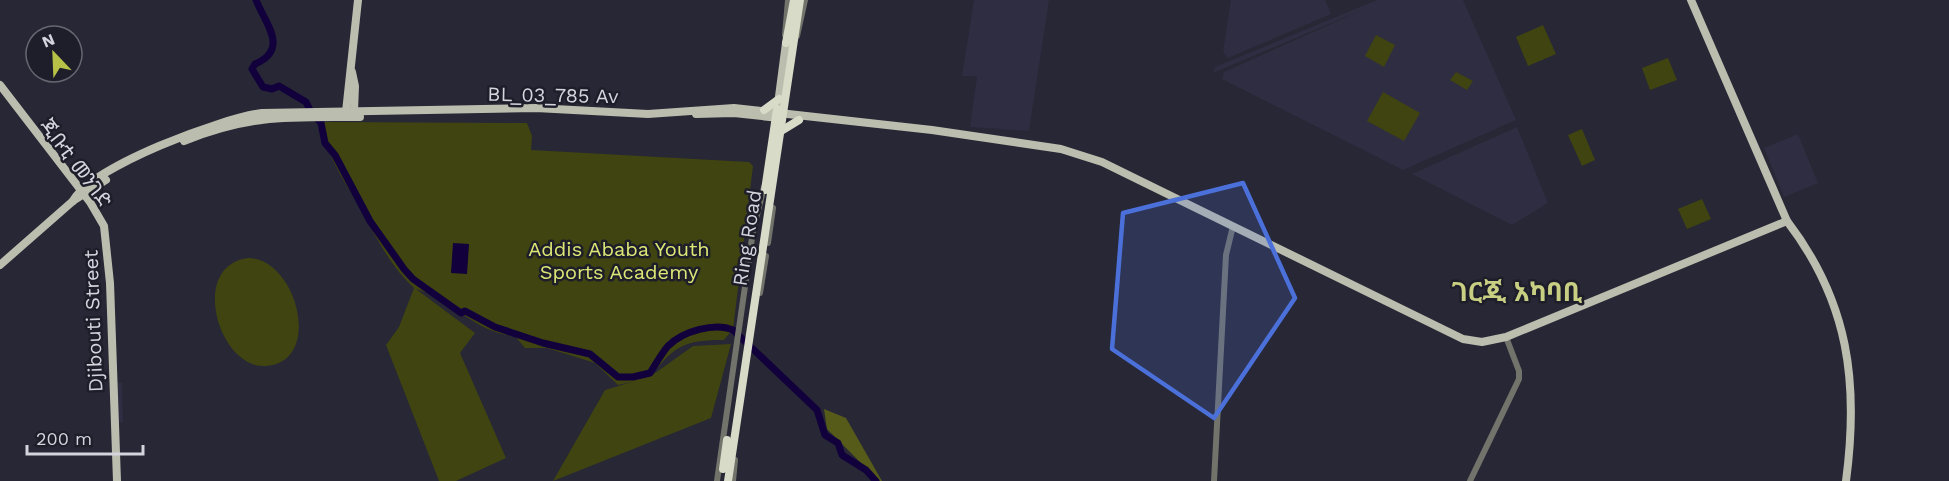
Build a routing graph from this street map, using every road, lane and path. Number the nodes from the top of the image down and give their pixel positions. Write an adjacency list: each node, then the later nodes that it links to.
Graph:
1 (358, 0): 11 (main road)
2 (788, 0): 7 (street)
3 (794, 0): 7 (highway)
4 (800, 0): 7 (highway, Ring Road)
5 (805, 0): 7 (street)
6 (1691, 0): 19 (main road)
7 (790, 42): 10 (highway, Ring Road)
8 (0, 85): 18 (main road)
9 (0, 90): 18 (main road, ጂቡቲ መንገድ)
10 (780, 110): 12 (highway); 12 (main road, BL_03_785 Av); 14 (highway); 14 (main road, BL_03_785 Av); 15 (highway, Ring Road)
11 (350, 112): 12 (main road, BL_03_785 Av); 13 (main road, BL_03_785 Av)
12 (765, 113): 13 (main road, BL_03_785 Av); 15 (highway)
13 (328, 114): 17 (main road)
14 (797, 118): 15 (highway); 20 (main road, BL_03_785 Av)
15 (777, 131): 16 (highway, Ring Road)
16 (770, 181): 23 (highway, Ring Road); 23 (street)
17 (94, 186): 18 (main road); 18 (main road)
18 (82, 194): 21 (main road); 24 (main road, ጂቡቲ መንገድ)
19 (1787, 221): 22 (main road, BL_03_785 Av); 31 (main road)
20 (1233, 226): 22 (main road, BL_03_785 Av); 29 (street)
21 (0, 265)
22 (1506, 338): 30 (street)
23 (745, 341): 25 (street, Ring Road); 26 (highway, Ring Road); 27 (highway, Ring Road); 28 (street, Ring Road)
24 (115, 481)
25 (717, 481)
26 (722, 481)
27 (728, 481)
28 (733, 481)
29 (1214, 481)
30 (1470, 481)
31 (1846, 481)

